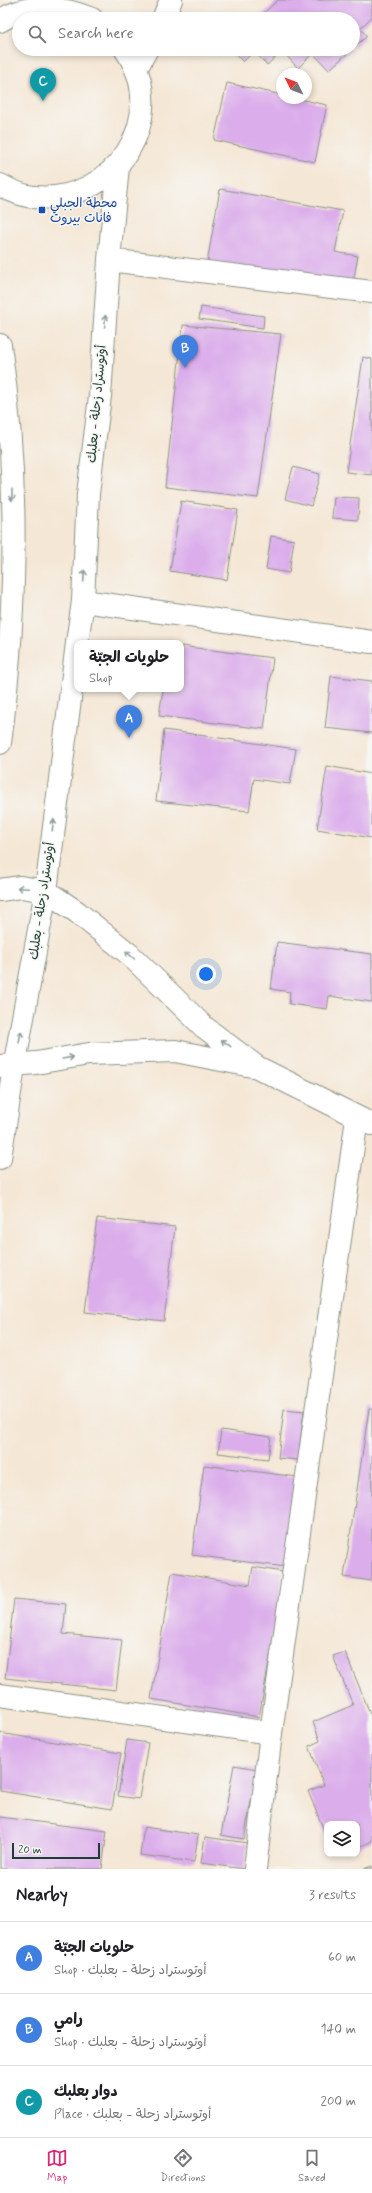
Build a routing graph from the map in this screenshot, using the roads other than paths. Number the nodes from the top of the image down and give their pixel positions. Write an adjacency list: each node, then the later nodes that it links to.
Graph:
1 (171, 0): 5 (main road)
2 (66, 4): 3 (main road); 4 (main road)
3 (20, 12)
4 (80, 12)
5 (166, 12)
6 (12, 14): 7 (main road)
7 (1, 17)
8 (129, 56): 10 (main road)
9 (143, 56): 10 (main road)
10 (136, 69): 11 (main road)
11 (118, 166): 12 (main road); 13 (main road, أوتوستراد زحلة - بعلبك)
12 (0, 185)
13 (109, 260): 14 (main road); 16 (main road, أوتوستراد زحلة - بعلبك, one-way to 13)
14 (372, 292)
15 (0, 345): 20 (main road, one-way to 20)
16 (83, 601): 17 (main road, أوتوستراد زحلة - بعلبك); 18 (main road)
17 (77, 640)
18 (372, 642)
19 (74, 667): 22 (main road, أوتوستراد زحلة - بعلبك, one-way to 19)
20 (0, 741)
21 (0, 890): 22 (main road, one-way to 21)
22 (46, 891): 23 (main road, أوتوستراد زحلة - بعلبك, one-way to 22); 24 (main road, one-way to 22)
23 (8, 1065): 24 (main road, one-way to 24); 26 (main road, أوتوستراد زحلة - بعلبك)
24 (257, 1067): 25 (main road)
25 (365, 1121): 28 (main road)
26 (0, 1158)
27 (0, 1696): 28 (main road)
28 (271, 1733): 29 (main road)
29 (255, 1869)

